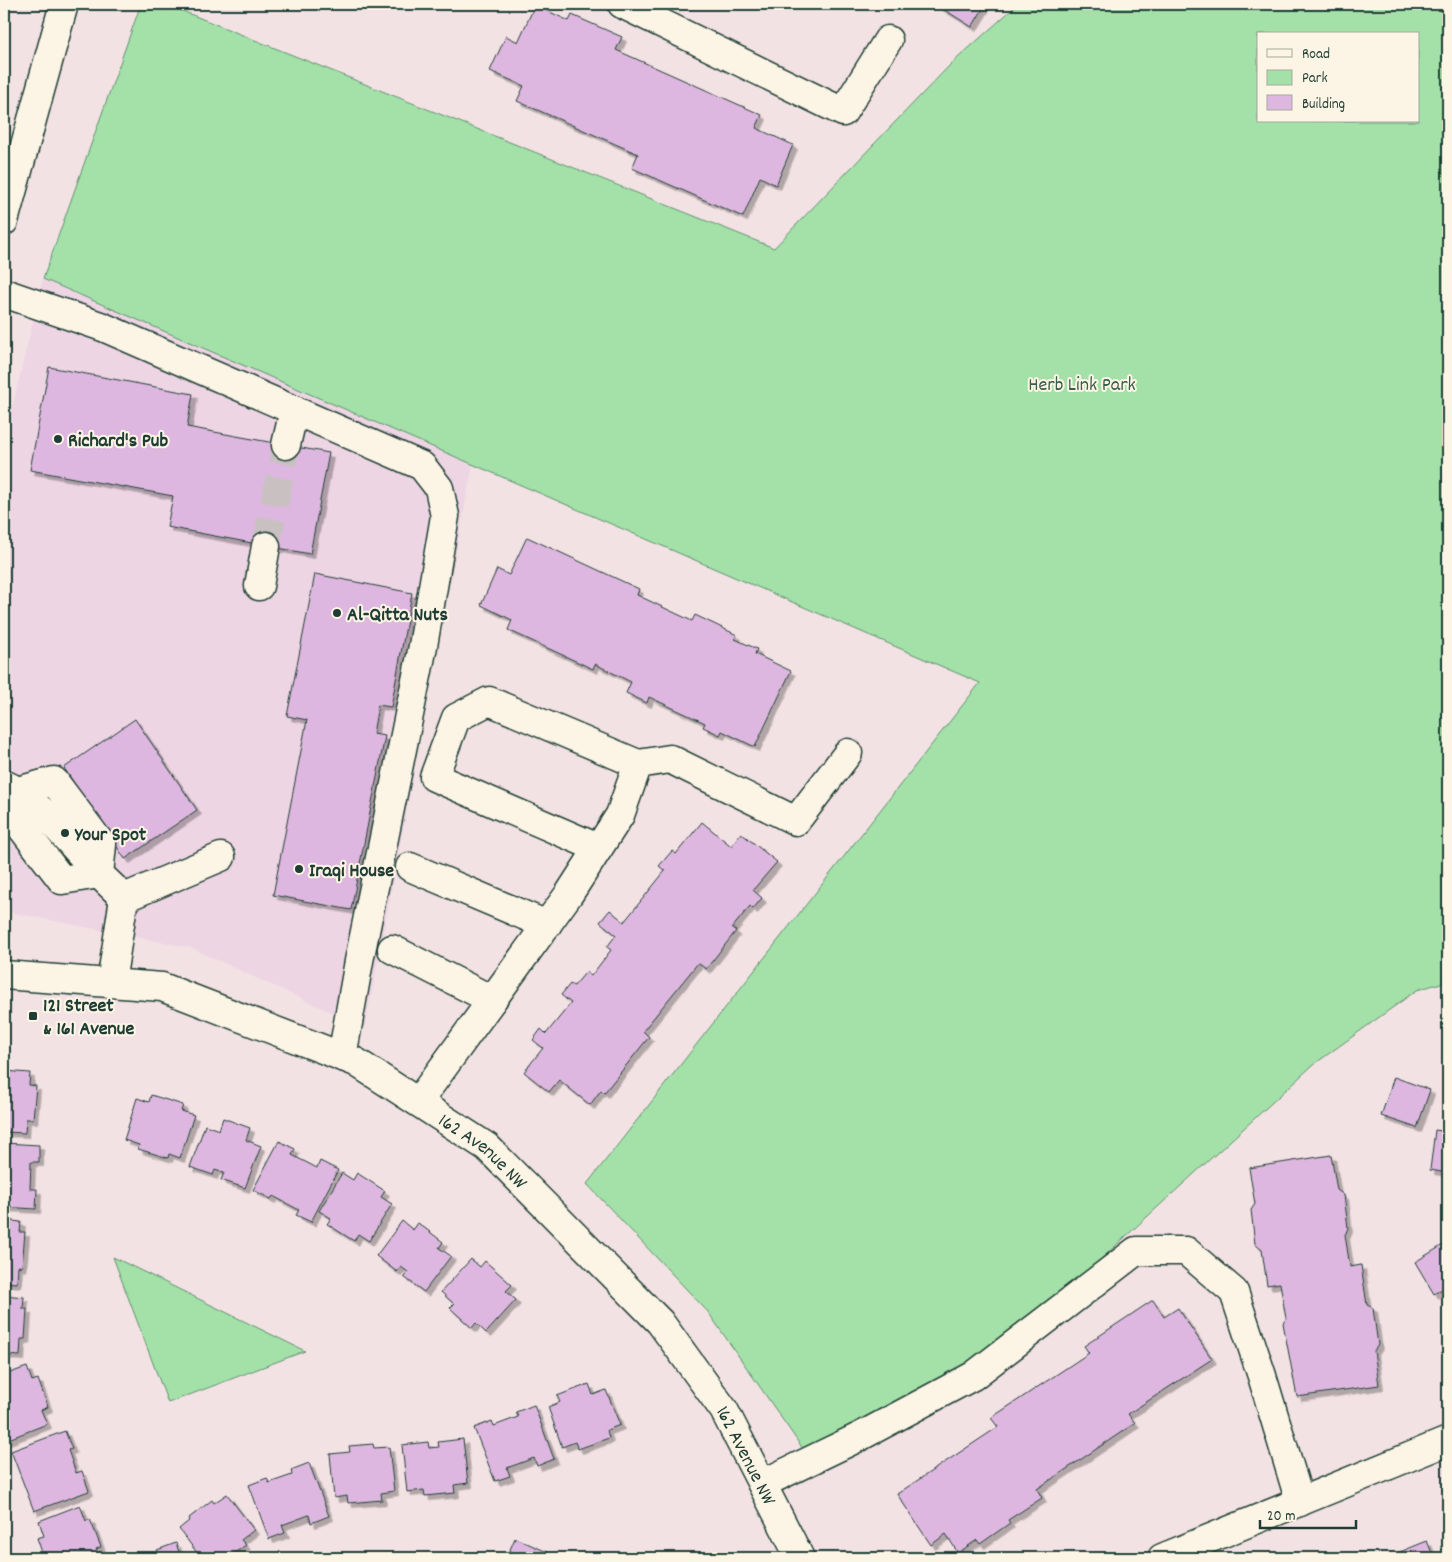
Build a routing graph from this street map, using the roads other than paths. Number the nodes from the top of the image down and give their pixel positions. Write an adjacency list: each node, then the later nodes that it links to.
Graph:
1 (64, 4): 4 (street)
2 (622, 4): 3 (street)
3 (888, 40)
4 (5, 210)
5 (4, 294): 6 (street)
6 (294, 410): 7 (street); 23 (street)
7 (286, 445)
8 (266, 546): 9 (street)
9 (259, 586)
10 (848, 753): 11 (street)
11 (638, 764): 13 (street); 13 (street)
12 (11, 787): 16 (street); 16 (street)
13 (598, 848): 18 (street)
14 (221, 857): 17 (street)
15 (410, 867): 18 (street)
16 (99, 874): 17 (street)
17 (124, 898): 21 (street)
18 (547, 925): 22 (street)
19 (392, 949): 22 (street)
20 (4, 975): 21 (street, 162 Avenue NW)
21 (111, 983): 23 (street, 162 Avenue NW)
22 (492, 1000): 24 (street)
23 (342, 1057): 24 (street, 162 Avenue NW)
24 (418, 1102): 26 (street, 162 Avenue NW)
25 (1448, 1442): 27 (street)
26 (762, 1484): 27 (street); 28 (street, 162 Avenue NW)
27 (1300, 1502): 29 (street)
28 (800, 1558)
29 (1162, 1558)

